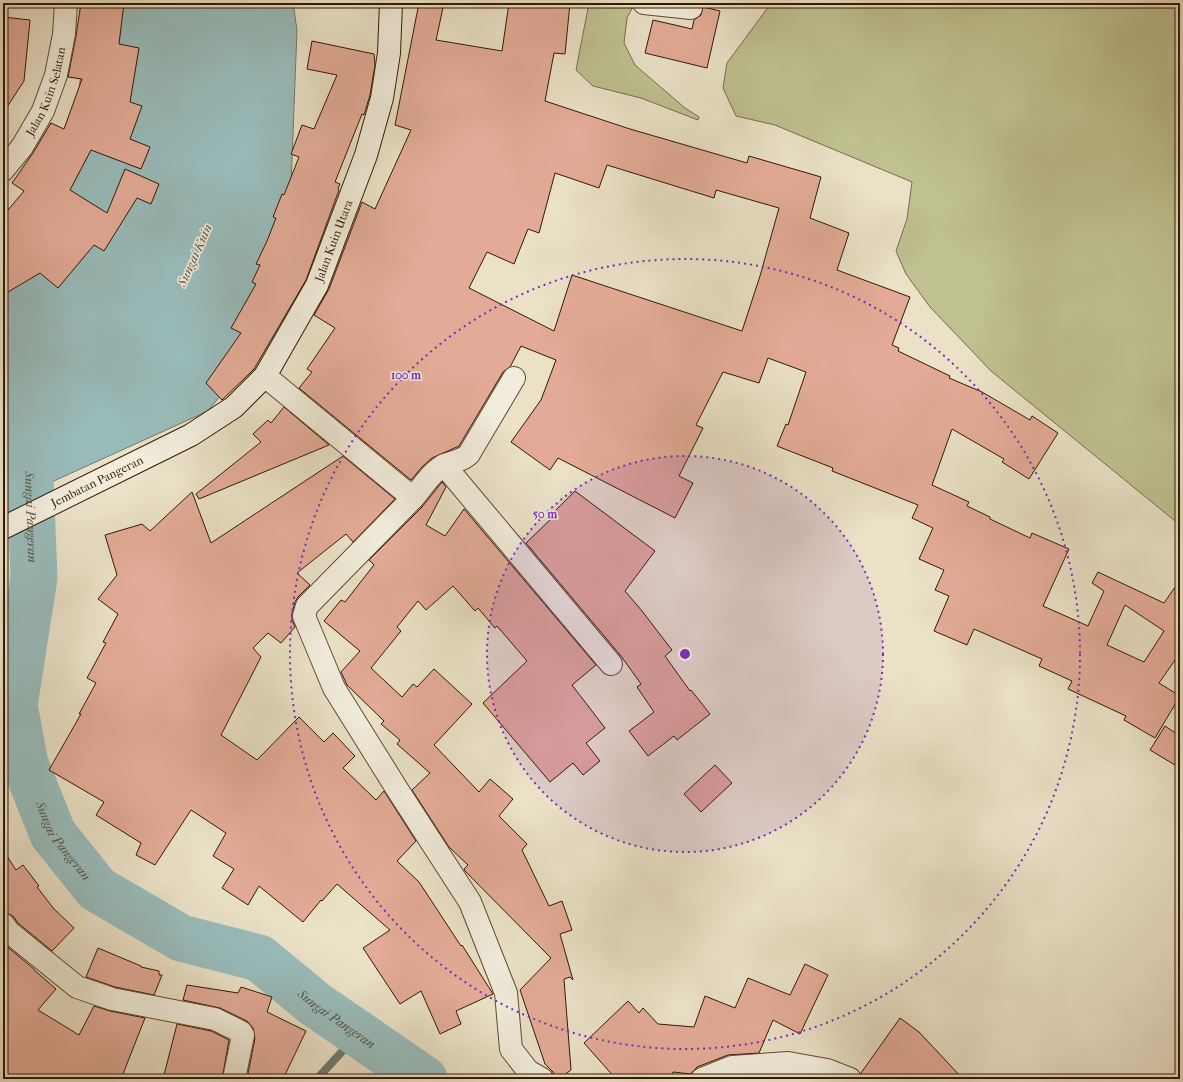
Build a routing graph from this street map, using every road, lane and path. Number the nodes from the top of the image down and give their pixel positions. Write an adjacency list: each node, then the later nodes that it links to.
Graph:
1 (66, 3): 5 (street, Jalan Kuin Selatan)
2 (391, 3): 6 (street, Jalan Kuin Utara)
3 (644, 3): 4 (street)
4 (691, 8)
5 (3, 170)
6 (264, 376): 8 (street, Jalan Kuin Utara); 10 (street)
7 (514, 378): 9 (street)
8 (191, 435): 11 (street, Jembatan Pangeran)
9 (444, 465): 10 (street); 12 (street)
10 (413, 498): 15 (street)
11 (3, 528)
12 (611, 664)
13 (3, 924): 14 (street)
14 (234, 1079)
15 (542, 1079)
16 (702, 1079): 17 (street)
17 (850, 1079)

